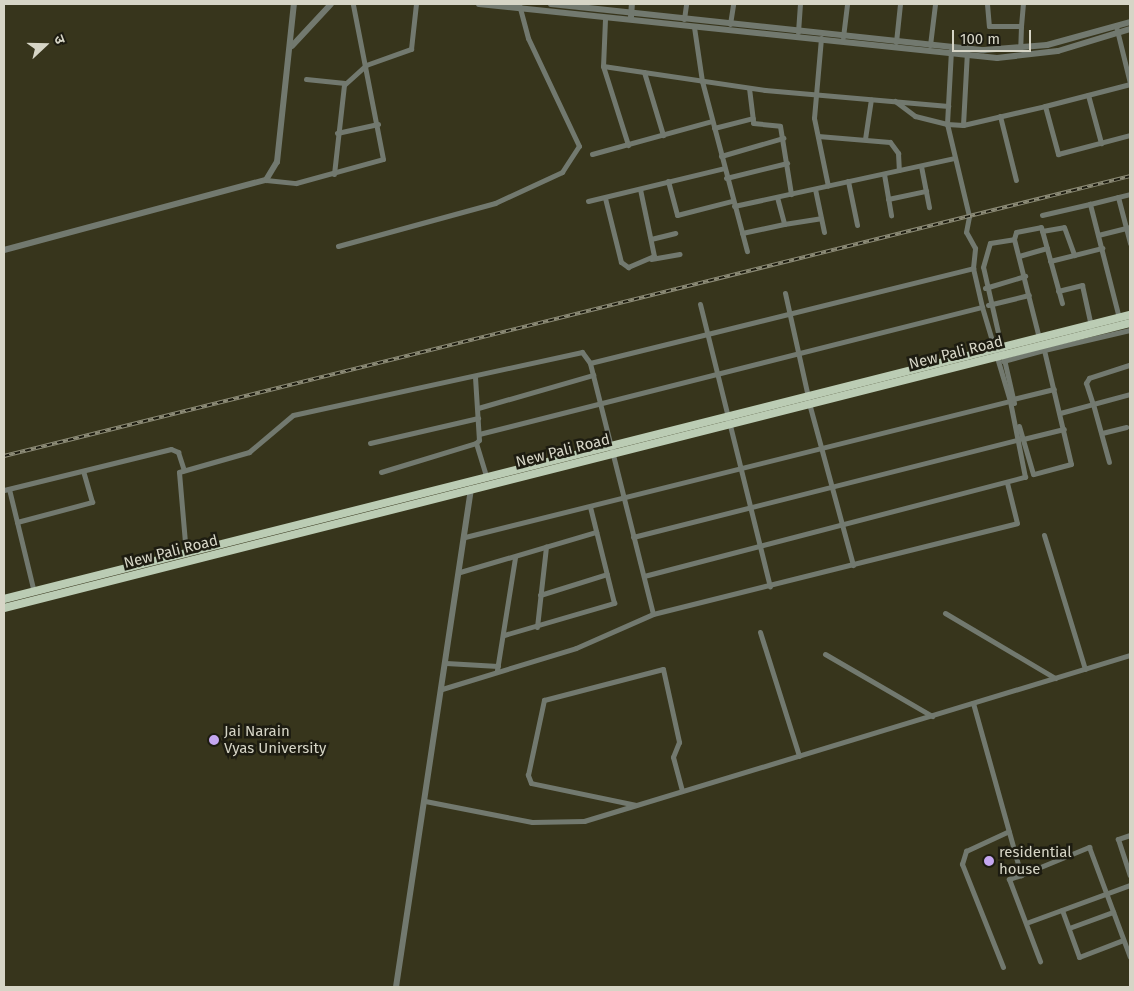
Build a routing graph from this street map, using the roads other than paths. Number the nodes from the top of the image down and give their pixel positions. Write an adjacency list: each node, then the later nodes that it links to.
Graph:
1 (294, 4): 33 (street)
2 (331, 4): 33 (street)
3 (353, 4): 36 (street)
4 (416, 4): 36 (street)
5 (479, 4): 16 (street)
6 (551, 4): 17 (street)
7 (632, 4): 17 (street)
8 (686, 4): 19 (street)
9 (732, 4): 21 (street)
10 (800, 4): 26 (street)
11 (847, 4): 28 (street)
12 (900, 4): 29 (street)
13 (935, 4): 30 (street)
14 (987, 4): 22 (street)
15 (1023, 4): 22 (street)
16 (519, 6): 18 (street); 107 (street)
17 (631, 17): 18 (street); 19 (street); 23 (street)
18 (605, 19): 37 (street)
19 (684, 19): 21 (street)
20 (1130, 22): 24 (street)
21 (730, 24): 26 (street)
22 (1020, 26): 32 (street)
23 (694, 27): 27 (street); 40 (street)
24 (1117, 29): 25 (street); 32 (street); 35 (street); 42 (street)
25 (1130, 29)
26 (798, 32): 27 (street)
27 (821, 38): 28 (street); 45 (street)
28 (843, 40): 29 (street); 34 (street)
29 (896, 42): 30 (street)
30 (930, 45): 34 (street)
31 (968, 49): 32 (street); 34 (street); 35 (street)
32 (1020, 49)
33 (290, 50): 75 (street)
34 (951, 51): 35 (street); 48 (street)
35 (967, 57): 55 (street)
36 (366, 65): 41 (street); 53 (street)
37 (603, 66): 38 (street); 64 (street)
38 (644, 72): 40 (street); 58 (street)
39 (306, 79): 41 (street)
40 (702, 82): 43 (street); 52 (street)
41 (345, 83): 57 (street)
42 (1130, 83): 44 (street)
43 (749, 88): 45 (street); 51 (street)
44 (1088, 95): 49 (street); 63 (street)
45 (816, 96): 46 (street); 60 (street)
46 (871, 99): 47 (street); 62 (street)
47 (895, 101): 48 (street); 54 (street)
48 (948, 106): 54 (street)
49 (1045, 106): 50 (street); 63 (street)
50 (1000, 116): 55 (street); 76 (street)
51 (753, 118): 56 (street); 61 (street)
52 (712, 121): 56 (street); 58 (street)
53 (378, 124): 57 (street); 72 (street)
54 (947, 124): 55 (street); 67 (street)
55 (963, 124)
56 (714, 128): 66 (street)
57 (337, 133): 72 (street)
58 (663, 135): 64 (street)
59 (1130, 135): 63 (street)
60 (818, 136): 62 (street); 79 (street)
61 (783, 138): 66 (street); 68 (street)
62 (865, 139): 71 (street)
63 (1101, 143)
64 (628, 145): 65 (street)
65 (592, 154)
66 (721, 156): 70 (street)
67 (954, 158): 69 (street); 117 (street)
68 (786, 163): 74 (street); 83 (street)
69 (921, 166): 71 (street); 82 (street)
70 (724, 168): 74 (street); 77 (street)
71 (899, 170): 73 (street)
72 (334, 174): 75 (street)
73 (884, 174): 78 (street); 88 (street)
74 (726, 178): 90 (street)
75 (266, 180): 110 (street)
76 (1016, 180)
77 (668, 181): 81 (street); 90 (street)
78 (848, 182): 79 (street); 97 (street)
79 (828, 186): 80 (street)
80 (815, 188): 83 (street); 95 (street)
81 (640, 189): 87 (street); 104 (street)
82 (926, 191): 88 (street); 92 (street)
83 (791, 194): 85 (street)
84 (1130, 194): 86 (street)
85 (777, 197): 90 (street); 96 (street)
86 (1118, 197): 91 (street); 98 (street)
87 (605, 198): 89 (street); 115 (street)
88 (888, 199): 93 (street)
89 (588, 201)
90 (733, 204): 102 (street)
91 (1090, 204): 94 (street); 103 (street)
92 (929, 206)
93 (891, 214)
94 (1042, 215)
95 (821, 218): 96 (street); 100 (street)
96 (784, 224): 102 (street)
97 (857, 225)
98 (1128, 228): 103 (street); 106 (street)
99 (1042, 231): 105 (street); 108 (street); 113 (street)
100 (824, 232)
101 (675, 233): 104 (street)
102 (742, 233): 111 (street)
103 (1098, 235): 109 (street)
104 (651, 239): 115 (street)
105 (1014, 239): 114 (street); 119 (street)
106 (1130, 243)
107 (338, 246)
108 (1047, 248): 114 (street); 116 (street)
109 (1102, 248): 113 (street); 129 (street)
110 (4, 250)
111 (747, 252)
112 (680, 254): 115 (street)
113 (1074, 255): 116 (street)
114 (1020, 256): 118 (street)
115 (651, 259)
116 (1050, 261): 120 (street)
117 (973, 268): 126 (street); 127 (street)
118 (1024, 276): 119 (street); 122 (street)
119 (985, 288): 125 (street)
120 (1058, 291): 123 (street); 131 (street)
121 (785, 293): 127 (street)
122 (1029, 295): 125 (street); 134 (street)
123 (1062, 303)
124 (700, 304): 133 (street)
125 (988, 305): 137 (street)
126 (982, 307): 136 (street); 137 (street)
127 (788, 315): 133 (street); 136 (street)
128 (1130, 316): 129 (highway, New Pali Road)
129 (1119, 318): 131 (highway, New Pali Road)
130 (1130, 323): 137 (highway, New Pali Road)
131 (1091, 326): 134 (highway, New Pali Road)
132 (1130, 330): 135 (street)
133 (708, 334): 138 (street); 140 (street)
134 (1039, 338): 137 (highway, New Pali Road)
135 (1044, 350): 137 (street); 143 (street)
136 (796, 354): 140 (street); 145 (street)
137 (999, 354): 145 (highway, New Pali Road); 146 (street); 146 (street)
138 (590, 363): 141 (street); 142 (street)
139 (1129, 365): 148 (street)
140 (717, 373): 147 (street); 152 (street)
141 (593, 375): 147 (street); 149 (street)
142 (474, 377): 149 (street); 164 (street)
143 (1054, 389): 146 (street); 150 (street)
144 (1130, 394): 148 (street)
145 (809, 400): 152 (highway, New Pali Road); 160 (street)
146 (1011, 400): 157 (street); 160 (street)
147 (599, 402): 156 (street); 161 (street)
148 (1093, 404): 150 (street); 155 (street)
149 (478, 408): 151 (street)
150 (1060, 413): 154 (street)
151 (478, 418): 156 (street); 158 (street)
152 (729, 419): 161 (highway, New Pali Road); 163 (street)
153 (1126, 427): 155 (street)
154 (1064, 430): 157 (street); 157 (street)
155 (1102, 433): 162 (street)
156 (479, 434): 159 (street)
157 (1021, 439): 168 (street); 171 (street)
158 (370, 443)
159 (476, 443): 166 (street); 167 (street)
160 (821, 448): 163 (street); 171 (street)
161 (611, 449): 167 (highway, New Pali Road); 170 (highway, New Pali Road); 172 (street)
162 (1109, 462)
163 (742, 469): 172 (street); 174 (street)
164 (184, 470): 165 (street); 183 (street)
165 (83, 471): 169 (street); 175 (street)
166 (381, 472)
167 (486, 476): 183 (highway, New Pali Road)
168 (1007, 483): 176 (street); 185 (street)
169 (6, 489): 175 (street)
170 (471, 489): 179 (street); 193 (highway, New Pali Road)
171 (832, 489): 174 (street); 176 (street)
172 (623, 498): 173 (street); 180 (street)
173 (590, 507): 177 (street); 179 (street)
174 (750, 507): 180 (street); 182 (street)
175 (17, 522): 190 (street)
176 (842, 525): 182 (street); 185 (street)
177 (596, 532): 181 (street); 187 (street)
178 (1044, 535): 203 (street)
179 (465, 537): 186 (street)
180 (634, 537): 188 (street)
181 (546, 547): 184 (street); 191 (street)
182 (760, 547): 188 (street); 189 (street)
183 (186, 554): 190 (highway, New Pali Road)
184 (515, 557): 186 (street); 198 (street)
185 (853, 565): 189 (street)
186 (460, 572): 201 (street)
187 (607, 574): 191 (street); 196 (street)
188 (644, 576): 195 (street)
189 (770, 586): 195 (street)
190 (34, 592): 192 (highway, New Pali Road)
191 (540, 594): 196 (street)
192 (4, 599)
193 (4, 608)
194 (945, 613): 204 (street)
195 (653, 614): 202 (street)
196 (537, 627): 198 (street)
197 (760, 632): 208 (street)
198 (504, 635): 202 (street)
199 (825, 654): 207 (street)
200 (1130, 655): 203 (street)
201 (446, 663): 202 (street); 205 (street)
202 (498, 668): 205 (street)
203 (1085, 669): 204 (street)
204 (1055, 678): 206 (street)
205 (442, 689): 210 (street)
206 (973, 703): 207 (street); 212 (street)
207 (932, 716): 208 (street)
208 (799, 756): 209 (street)
209 (682, 791): 211 (street); 211 (street)
210 (425, 801): 211 (street); 226 (street)
211 (636, 806)
212 (1009, 831): 214 (street); 225 (street)
213 (1130, 835): 215 (street)
214 (1021, 875): 217 (street); 220 (street)
215 (1130, 875)
216 (1130, 885): 217 (street)
217 (1106, 894): 218 (street); 219 (street)
218 (1062, 910): 220 (street); 221 (street)
219 (1113, 912): 221 (street); 222 (street)
220 (1026, 923): 224 (street)
221 (1069, 928): 222 (street)
222 (1124, 940): 223 (street)
223 (1130, 957)
224 (1040, 961)
225 (1003, 967)
226 (396, 987)

